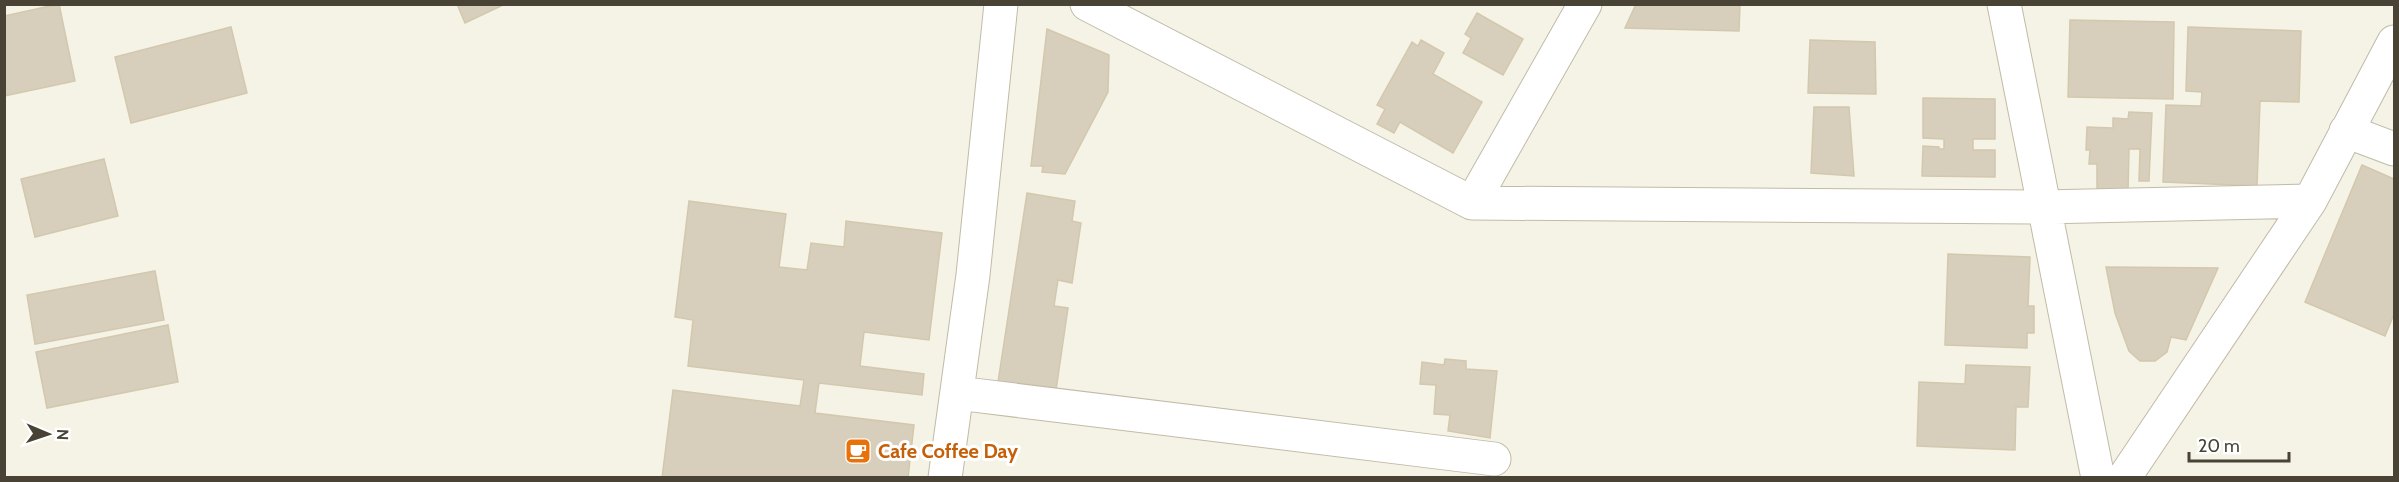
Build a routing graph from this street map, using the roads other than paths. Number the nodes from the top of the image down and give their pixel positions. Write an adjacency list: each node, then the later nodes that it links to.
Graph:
1 (1001, 4): 11 (street)
2 (1087, 4): 9 (street)
3 (1585, 4): 9 (street)
4 (2004, 4): 10 (street)
5 (2394, 42): 6 (street)
6 (2346, 131): 7 (street); 8 (street)
7 (2394, 149)
8 (2310, 201): 10 (street); 15 (street)
9 (1472, 203): 10 (street)
10 (2043, 207): 14 (street)
11 (957, 393): 12 (street); 13 (street)
12 (1494, 459)
13 (945, 477)
14 (2098, 477)
15 (2124, 477)

